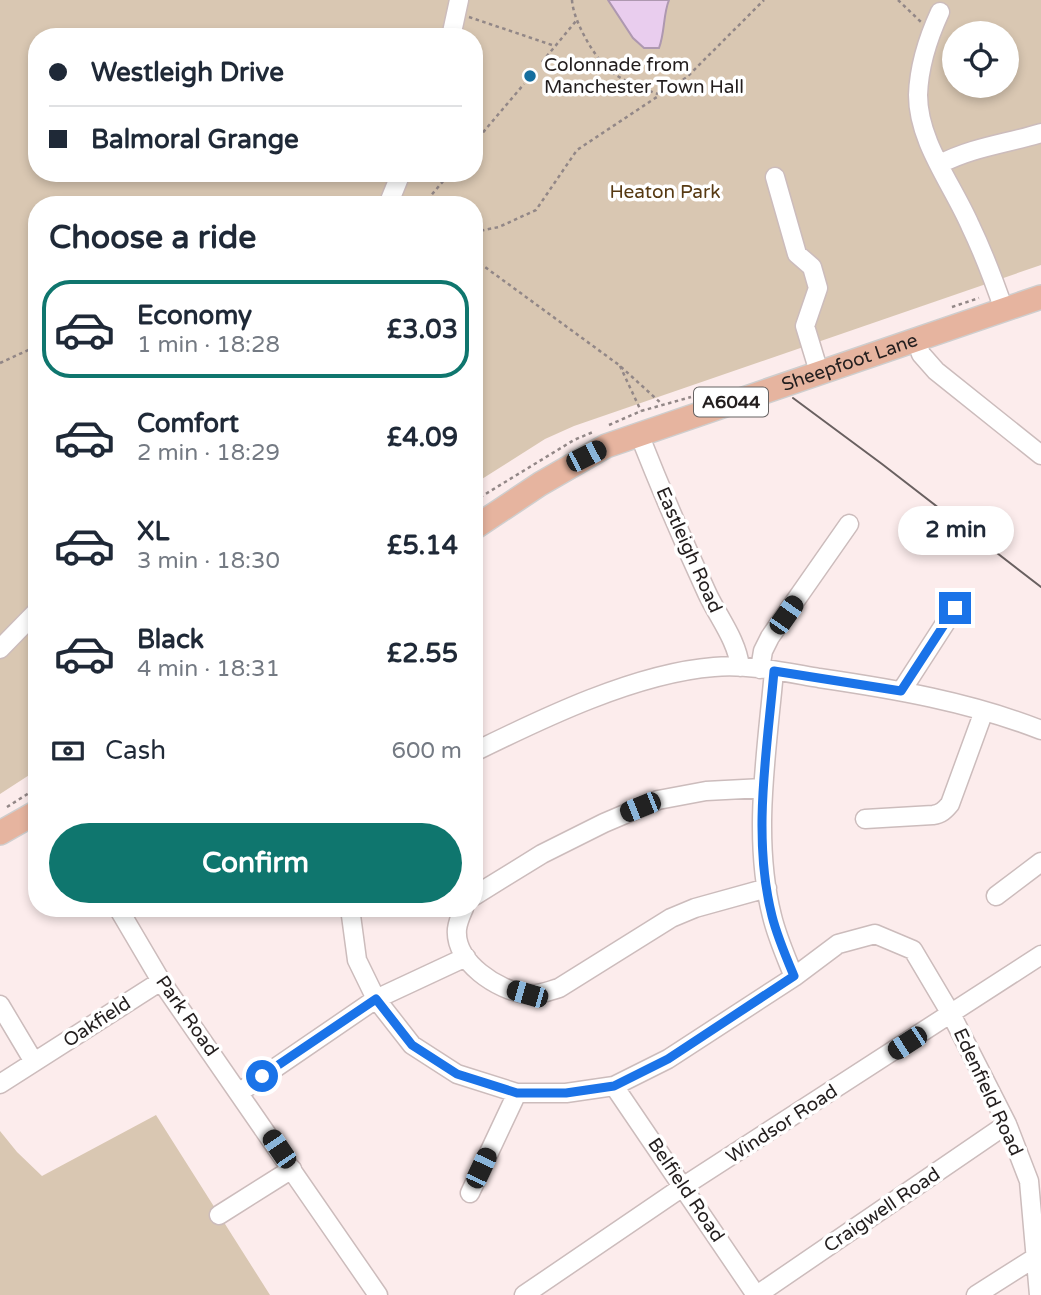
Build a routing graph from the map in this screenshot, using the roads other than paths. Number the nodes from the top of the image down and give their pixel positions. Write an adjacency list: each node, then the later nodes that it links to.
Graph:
1 (458, 6): 3 (street)
2 (940, 12): 5 (street)
3 (453, 28)
4 (1041, 133): 5 (street)
5 (940, 164): 8 (street)
6 (775, 177): 10 (street)
7 (1041, 298): 8 (main road, Sheepfoot Lane / A6044)
8 (1004, 310): 9 (main road, Sheepfoot Lane / A6044)
9 (916, 340): 10 (main road, Sheepfoot Lane / A6044); 12 (street)
10 (819, 372): 11 (main road, Sheepfoot Lane / A6044)
11 (644, 432): 13 (main road, Sheepfoot Lane / A6044); 18 (street, Eastleigh Road)
12 (1041, 455)
13 (483, 522)
14 (849, 524): 19 (street)
15 (955, 608): 20 (street)
16 (28, 620): 17 (street)
17 (0, 649)
18 (740, 667): 19 (street); 23 (street)
19 (767, 670): 20 (street); 24 (street)
20 (901, 691): 21 (street)
21 (984, 711): 22 (street); 26 (street)
22 (1041, 730)
23 (483, 748)
24 (763, 788): 29 (street); 30 (street)
25 (28, 817): 27 (main road)
26 (864, 819)
27 (0, 834)
28 (1041, 862): 31 (street)
29 (767, 888): 36 (street); 37 (street)
30 (483, 890)
31 (996, 895)
32 (123, 917): 38 (street, Park Road)
33 (351, 917): 39 (street, Edenfield Road)
34 (461, 917): 36 (street)
35 (1041, 955): 41 (street, Windsor Road)
36 (466, 957): 39 (street)
37 (794, 976): 41 (street, Edenfield Road); 44 (street, Edenfield Road)
38 (161, 981): 42 (street, Oakfield); 45 (street, Park Road)
39 (376, 999): 45 (street); 46 (street, Edenfield Road)
40 (0, 1005): 42 (street)
41 (951, 1014): 47 (street, Edenfield Road); 49 (street, Windsor Road)
42 (34, 1062): 43 (street, Oakfield)
43 (0, 1084)
44 (614, 1086): 46 (street, Edenfield Road); 49 (street, Belfield Road)
45 (240, 1092): 48 (street, Park Road)
46 (517, 1093): 50 (street)
47 (1007, 1124): 52 (street, Edenfield Road); 55 (street, Craigwell Road)
48 (292, 1169): 51 (street); 53 (street, Park Road)
49 (684, 1186): 54 (street, Windsor Road); 55 (street, Belfield Road)
50 (470, 1193)
51 (219, 1215)
52 (1035, 1257): 56 (street); 57 (street, Edenfield Road)
53 (378, 1295)
54 (524, 1295)
55 (757, 1295)
56 (975, 1295)
57 (1039, 1295)

